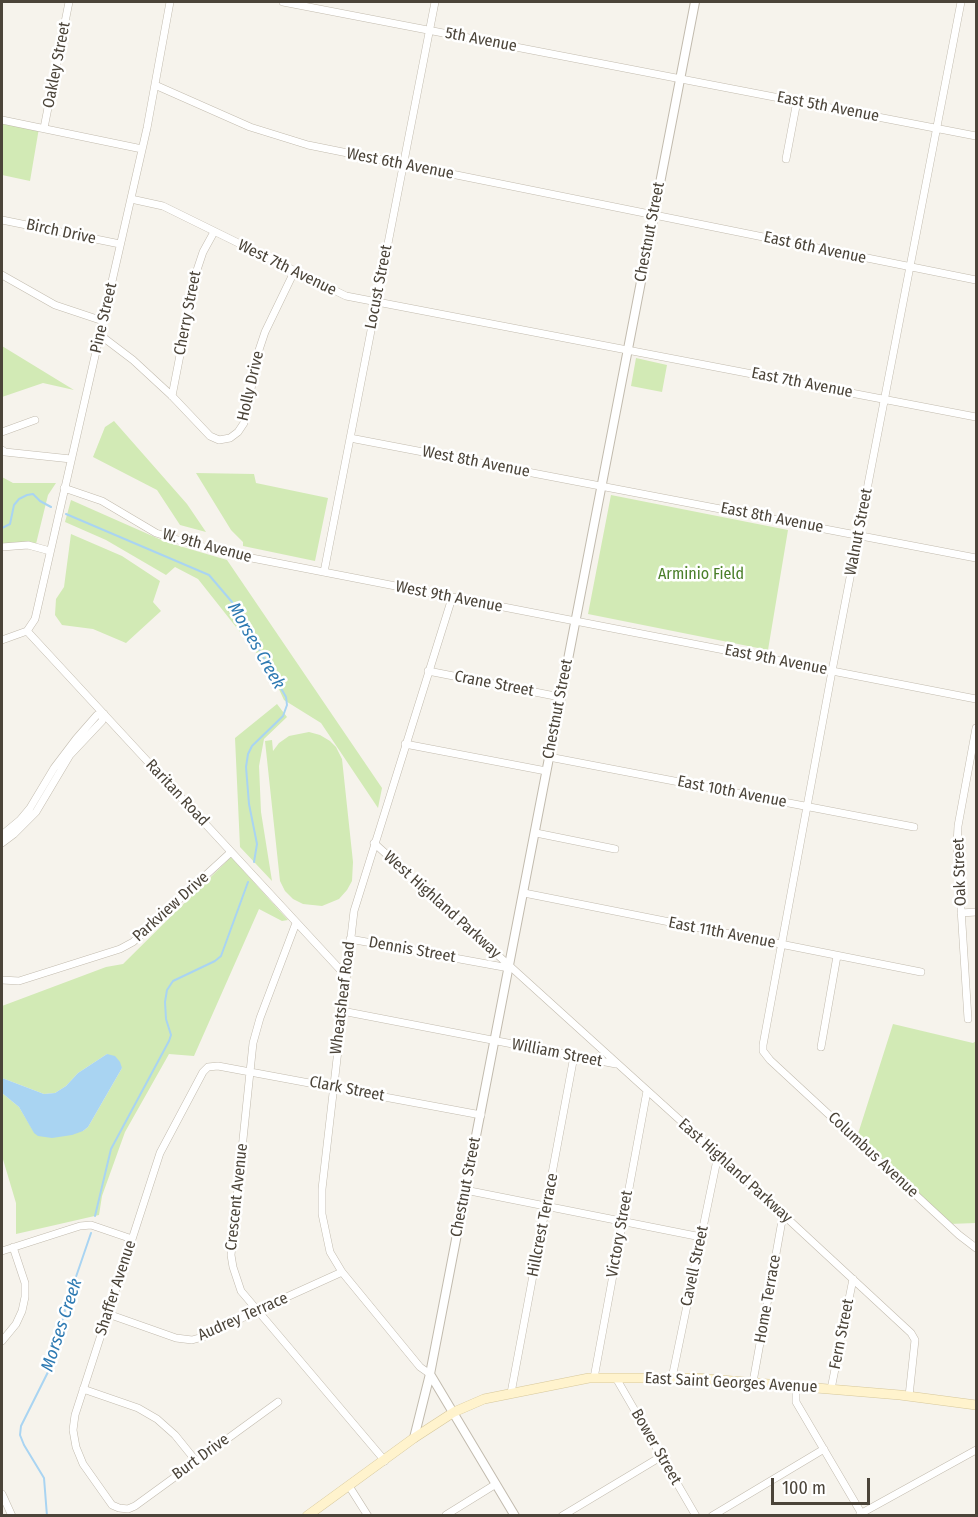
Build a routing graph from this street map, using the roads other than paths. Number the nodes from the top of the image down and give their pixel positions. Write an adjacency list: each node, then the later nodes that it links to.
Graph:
1 (69, 2): 12 (street, Oakley Street)
2 (170, 2): 9 (street, Pine Street)
3 (283, 2): 7 (street, 5th Avenue)
4 (435, 2): 7 (street, Locust Street)
5 (695, 2): 8 (street, Chestnut Street)
6 (961, 2): 13 (street, Walnut Street)
7 (429, 30): 8 (street, 5th Avenue); 17 (street, Locust Street)
8 (680, 77): 10 (street, East 5th Avenue); 19 (street, Chestnut Street)
9 (155, 85): 15 (street, Pine Street); 17 (street, West 6th Avenue)
10 (797, 100): 13 (street, East 5th Avenue); 16 (street)
11 (2, 120): 12 (street)
12 (44, 128): 15 (street)
13 (937, 128): 14 (street, East 5th Avenue); 23 (street, Walnut Street)
14 (976, 136)
15 (142, 149): 18 (street, Pine Street)
16 (786, 159)
17 (403, 165): 19 (street, West 6th Avenue); 27 (street, Locust Street)
18 (131, 199): 21 (street, West 7th Avenue); 22 (street, Pine Street)
19 (654, 213): 23 (street, East 6th Avenue); 30 (street, Chestnut Street)
20 (2, 220): 22 (street, Birch Drive)
21 (214, 232): 24 (street, West 7th Avenue); 31 (street, Cherry Street)
22 (120, 244): 28 (street, Pine Street)
23 (910, 268): 26 (street, East 6th Avenue); 32 (street, Walnut Street)
24 (294, 272): 27 (street, West 7th Avenue); 31 (street, Holly Drive)
25 (2, 275): 28 (street)
26 (976, 280)
27 (376, 301): 30 (street, West 7th Avenue); 36 (street, Locust Street)
28 (103, 321): 29 (street, Pine Street)
29 (100, 335): 31 (street, Holly Drive); 38 (street, Pine Street)
30 (628, 349): 32 (street, East 7th Avenue); 39 (street, Chestnut Street)
31 (172, 396)
32 (884, 399): 33 (street, East 7th Avenue); 41 (street, Walnut Street)
33 (976, 417)
34 (35, 420): 35 (street)
35 (2, 432)
36 (350, 438): 39 (street, West 8th Avenue); 45 (street, Locust Street)
37 (2, 450): 38 (street)
38 (70, 459): 40 (street, Pine Street)
39 (603, 486): 41 (street, East 8th Avenue); 47 (street, Chestnut Street)
40 (64, 489): 43 (street, Pine Street); 45 (street, W. 9th Avenue)
41 (858, 535): 44 (street, East 8th Avenue); 51 (street, Walnut Street)
42 (2, 547): 43 (street)
43 (50, 551): 48 (street, Pine Street)
44 (976, 558)
45 (324, 572): 46 (street, West 9th Avenue)
46 (452, 598): 47 (street, West 9th Avenue); 50 (street, Wheatsheaf Road)
47 (575, 621): 51 (street, East 9th Avenue); 52 (street, Chestnut Street)
48 (27, 631): 49 (street); 54 (street, Raritan Road)
49 (2, 640)
50 (428, 671): 52 (street, Crane Street); 56 (street, Wheatsheaf Road)
51 (832, 671): 53 (street, East 9th Avenue); 59 (street, Walnut Street)
52 (560, 696): 57 (street, Chestnut Street)
53 (976, 699)
54 (104, 714): 62 (street); 63 (street); 66 (street, Raritan Road)
55 (976, 728): 69 (street, Oak Street)
56 (405, 744): 58 (street); 64 (street, Wheatsheaf Road)
57 (549, 757): 58 (street, Chestnut Street); 59 (street, East 10th Avenue)
58 (546, 771): 61 (street, Chestnut Street)
59 (807, 807): 60 (street, East 10th Avenue); 72 (street, Walnut Street)
60 (914, 828)
61 (536, 833): 65 (street); 67 (street, Chestnut Street)
62 (2, 835)
63 (2, 843)
64 (374, 843): 71 (street, Wheatsheaf Road); 74 (street, West Highland Parkway)
65 (615, 849)
66 (231, 852): 70 (street, Raritan Road); 77 (street, Parkview Drive)
67 (524, 893): 72 (street, East 11th Avenue); 74 (street, Chestnut Street)
68 (976, 912): 69 (street)
69 (961, 913): 79 (street, Oak Street)
70 (296, 922): 76 (street, Raritan Road); 86 (street, Crescent Avenue)
71 (350, 939): 74 (street, Dennis Street); 76 (street, Wheatsheaf Road)
72 (780, 945): 73 (street, East 11th Avenue); 83 (street, Walnut Street)
73 (837, 956): 75 (street, East 11th Avenue); 81 (street)
74 (509, 968): 80 (street, Chestnut Street); 84 (street, East Highland Parkway)
75 (921, 972)
76 (346, 976): 78 (street, Wheatsheaf Road)
77 (2, 980)
78 (342, 1011): 80 (street, William Street); 87 (street, Wheatsheaf Road)
79 (968, 1019)
80 (494, 1041): 82 (street, William Street); 89 (street, Chestnut Street)
81 (821, 1047)
82 (574, 1056): 84 (street, William Street); 92 (street, Hillcrest Terrace)
83 (770, 1060): 98 (street, Columbus Avenue)
84 (619, 1065): 88 (street, East Highland Parkway)
85 (213, 1066): 86 (street, Clark Street); 96 (street, Shaffer Avenue)
86 (250, 1071): 87 (street, Clark Street); 102 (street, Crescent Avenue)
87 (333, 1086): 89 (street, Clark Street); 100 (street, Wheatsheaf Road)
88 (647, 1091): 90 (street, East Highland Parkway); 94 (street, Victory Street)
89 (481, 1115): 91 (street, Chestnut Street)
90 (718, 1155): 93 (street, East Highland Parkway); 95 (street, Cavell Street)
91 (465, 1190): 92 (street); 105 (street, Chestnut Street)
92 (546, 1206): 94 (street); 113 (street, Hillcrest Terrace)
93 (783, 1215): 101 (street, East Highland Parkway); 109 (street, Home Terrace)
94 (622, 1221): 95 (street); 106 (street, Victory Street)
95 (701, 1237): 108 (street, Cavell Street)
96 (132, 1239): 97 (street); 103 (street, Shaffer Avenue)
97 (13, 1247): 99 (street); 104 (street)
98 (976, 1248)
99 (2, 1251)
100 (342, 1272): 102 (street, Audrey Terrace); 105 (street, Wheatsheaf Road)
101 (853, 1280): 112 (street, Fern Street); 114 (street, East Highland Parkway)
102 (258, 1310): 103 (street, Audrey Terrace); 123 (street, Crescent Avenue)
103 (108, 1314): 111 (street, Shaffer Avenue)
104 (2, 1341)
105 (430, 1374): 117 (street); 118 (street, Chestnut Street)
106 (594, 1378): 107 (main road, East Saint Georges Avenue); 113 (main road, East Saint Georges Avenue)
107 (616, 1378): 108 (main road, East Saint Georges Avenue); 121 (street, Bower Street)
108 (672, 1378): 109 (main road, East Saint Georges Avenue)
109 (753, 1382): 110 (main road, East Saint Georges Avenue)
110 (796, 1386): 112 (main road, East Saint Georges Avenue); 119 (street)
111 (83, 1389): 122 (street); 127 (street, Shaffer Avenue)
112 (831, 1389): 114 (main road, East Saint Georges Avenue)
113 (511, 1393): 117 (main road, East Saint Georges Avenue)
114 (909, 1396): 116 (main road, East Saint Georges Avenue)
115 (278, 1402): 122 (street, Burt Drive)
116 (976, 1406)
117 (454, 1412): 118 (main road, East Saint Georges Avenue); 124 (street)
118 (414, 1438): 123 (main road, East Saint Georges Avenue)
119 (824, 1449): 135 (street); 136 (street)
120 (976, 1450): 136 (street)
121 (662, 1456): 133 (street); 134 (street, Bower Street)
122 (196, 1461): 127 (street, Burt Drive)
123 (385, 1461): 125 (main road, East Saint Georges Avenue)
124 (496, 1484): 131 (street); 132 (street)
125 (349, 1486): 129 (main road, East Saint Georges Avenue); 130 (street)
126 (2, 1494): 128 (street)
127 (124, 1509)
128 (12, 1515)
129 (307, 1515)
130 (368, 1515)
131 (446, 1515)
132 (515, 1515)
133 (562, 1515)
134 (696, 1515)
135 (712, 1515)
136 (861, 1515)

